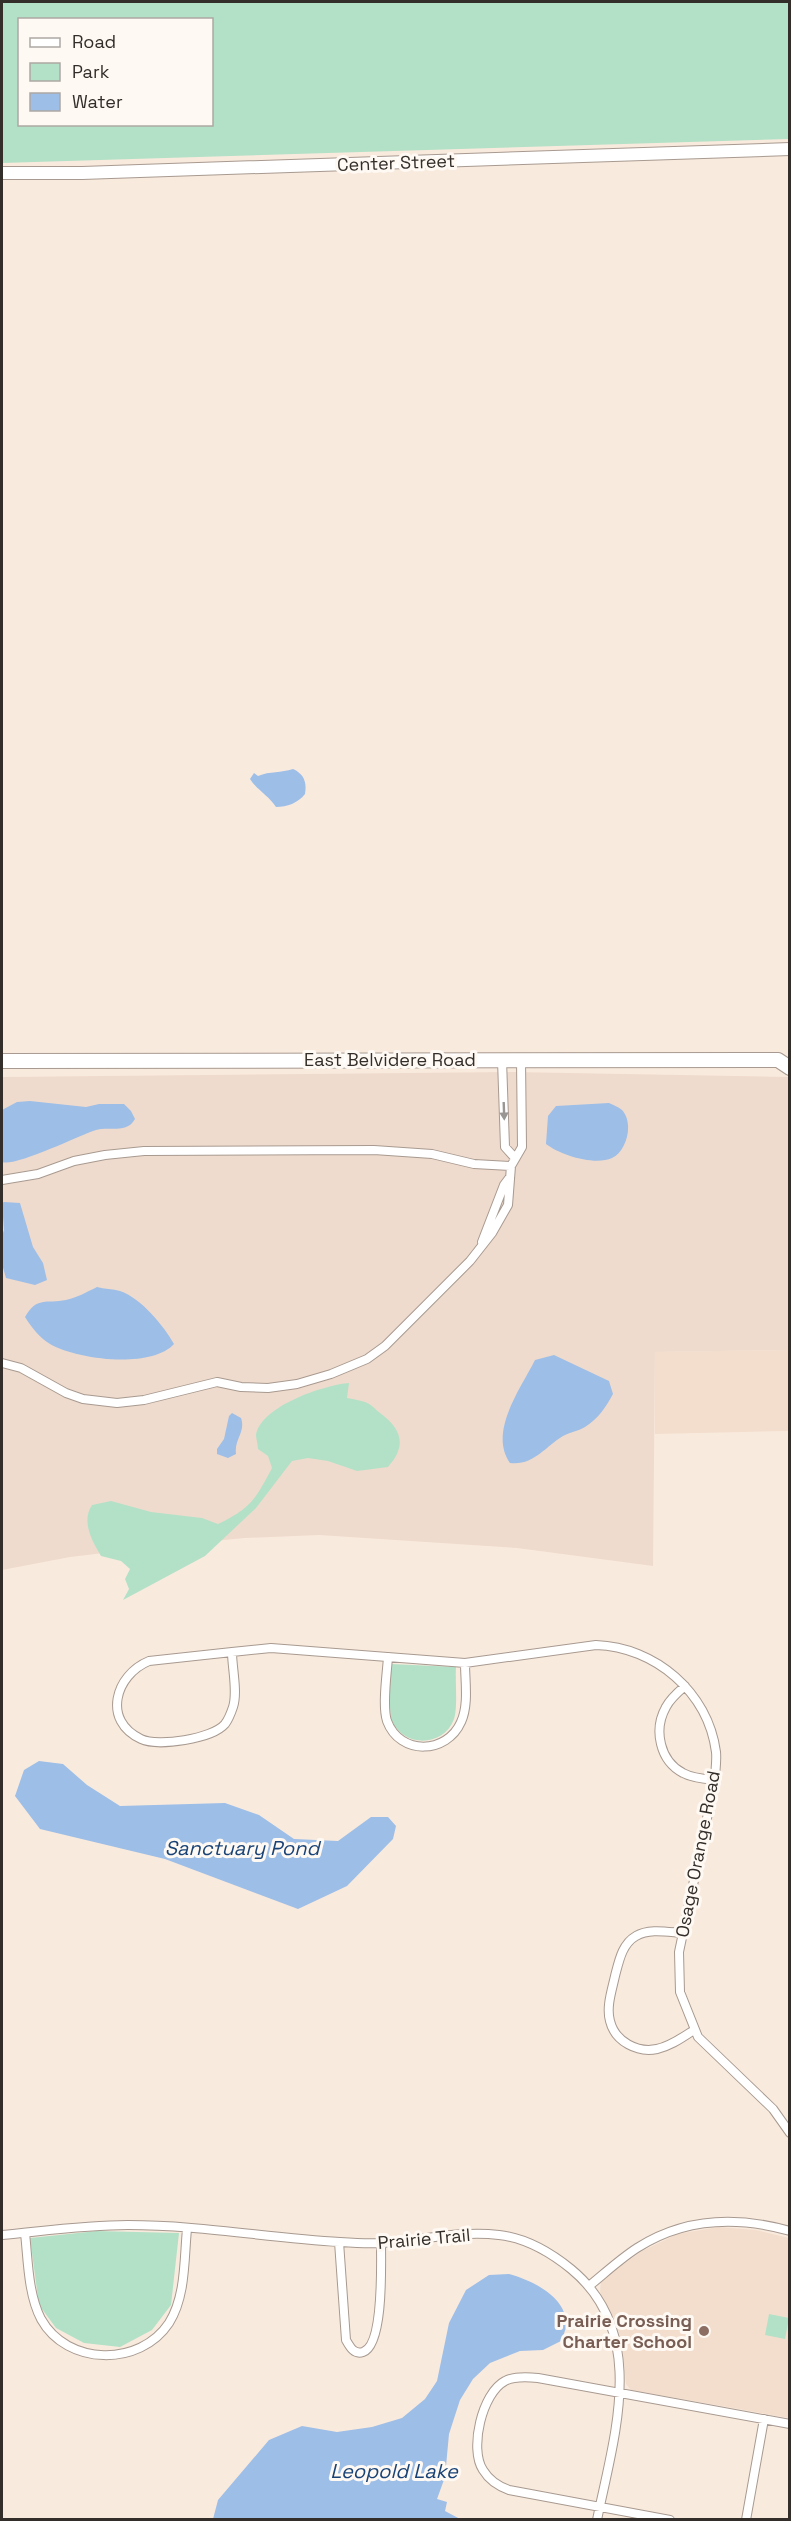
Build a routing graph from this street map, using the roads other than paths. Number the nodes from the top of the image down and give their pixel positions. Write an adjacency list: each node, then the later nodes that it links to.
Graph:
1 (789, 149): 2 (street, Center Street)
2 (2, 173)
3 (789, 1051): 7 (main road, East Belvidere Road)
4 (502, 1060): 5 (main road, East Belvidere Road); 6 (main road, East Belvidere Road); 8 (street, one-way to 8)
5 (521, 1060): 7 (main road, East Belvidere Road); 8 (street)
6 (2, 1061)
7 (784, 1064)
8 (513, 1162): 9 (street); 10 (street)
9 (2, 1180)
10 (2, 1363)
11 (232, 1652): 11 (street, Osage Orange Road); 12 (street, Osage Orange Road)
12 (388, 1656): 13 (street, Osage Orange Road); 13 (street)
13 (465, 1662): 14 (street, Osage Orange Road)
14 (685, 1686): 15 (street, Osage Orange Road); 15 (street)
15 (715, 1780): 16 (street, Osage Orange Road)
16 (682, 1933): 17 (street, Osage Orange Road); 17 (street)
17 (694, 2030): 18 (street, Osage Orange Road)
18 (789, 2133)
19 (187, 2229): 21 (street, Prairie Trail); 21 (street); 23 (street, Prairie Trail)
20 (789, 2231): 25 (street)
21 (25, 2233): 22 (street, Prairie Trail)
22 (2, 2235)
23 (339, 2242): 24 (street, Prairie Trail); 24 (street)
24 (381, 2243): 25 (street, Prairie Trail)
25 (589, 2286): 26 (street, Prairie Trail)
26 (620, 2393): 27 (street); 29 (street, Prairie Trail); 29 (street)
27 (764, 2420): 28 (street); 32 (street)
28 (789, 2424)
29 (600, 2507): 30 (street, Prairie Trail); 31 (street)
30 (597, 2520)
31 (670, 2520)
32 (746, 2520)

